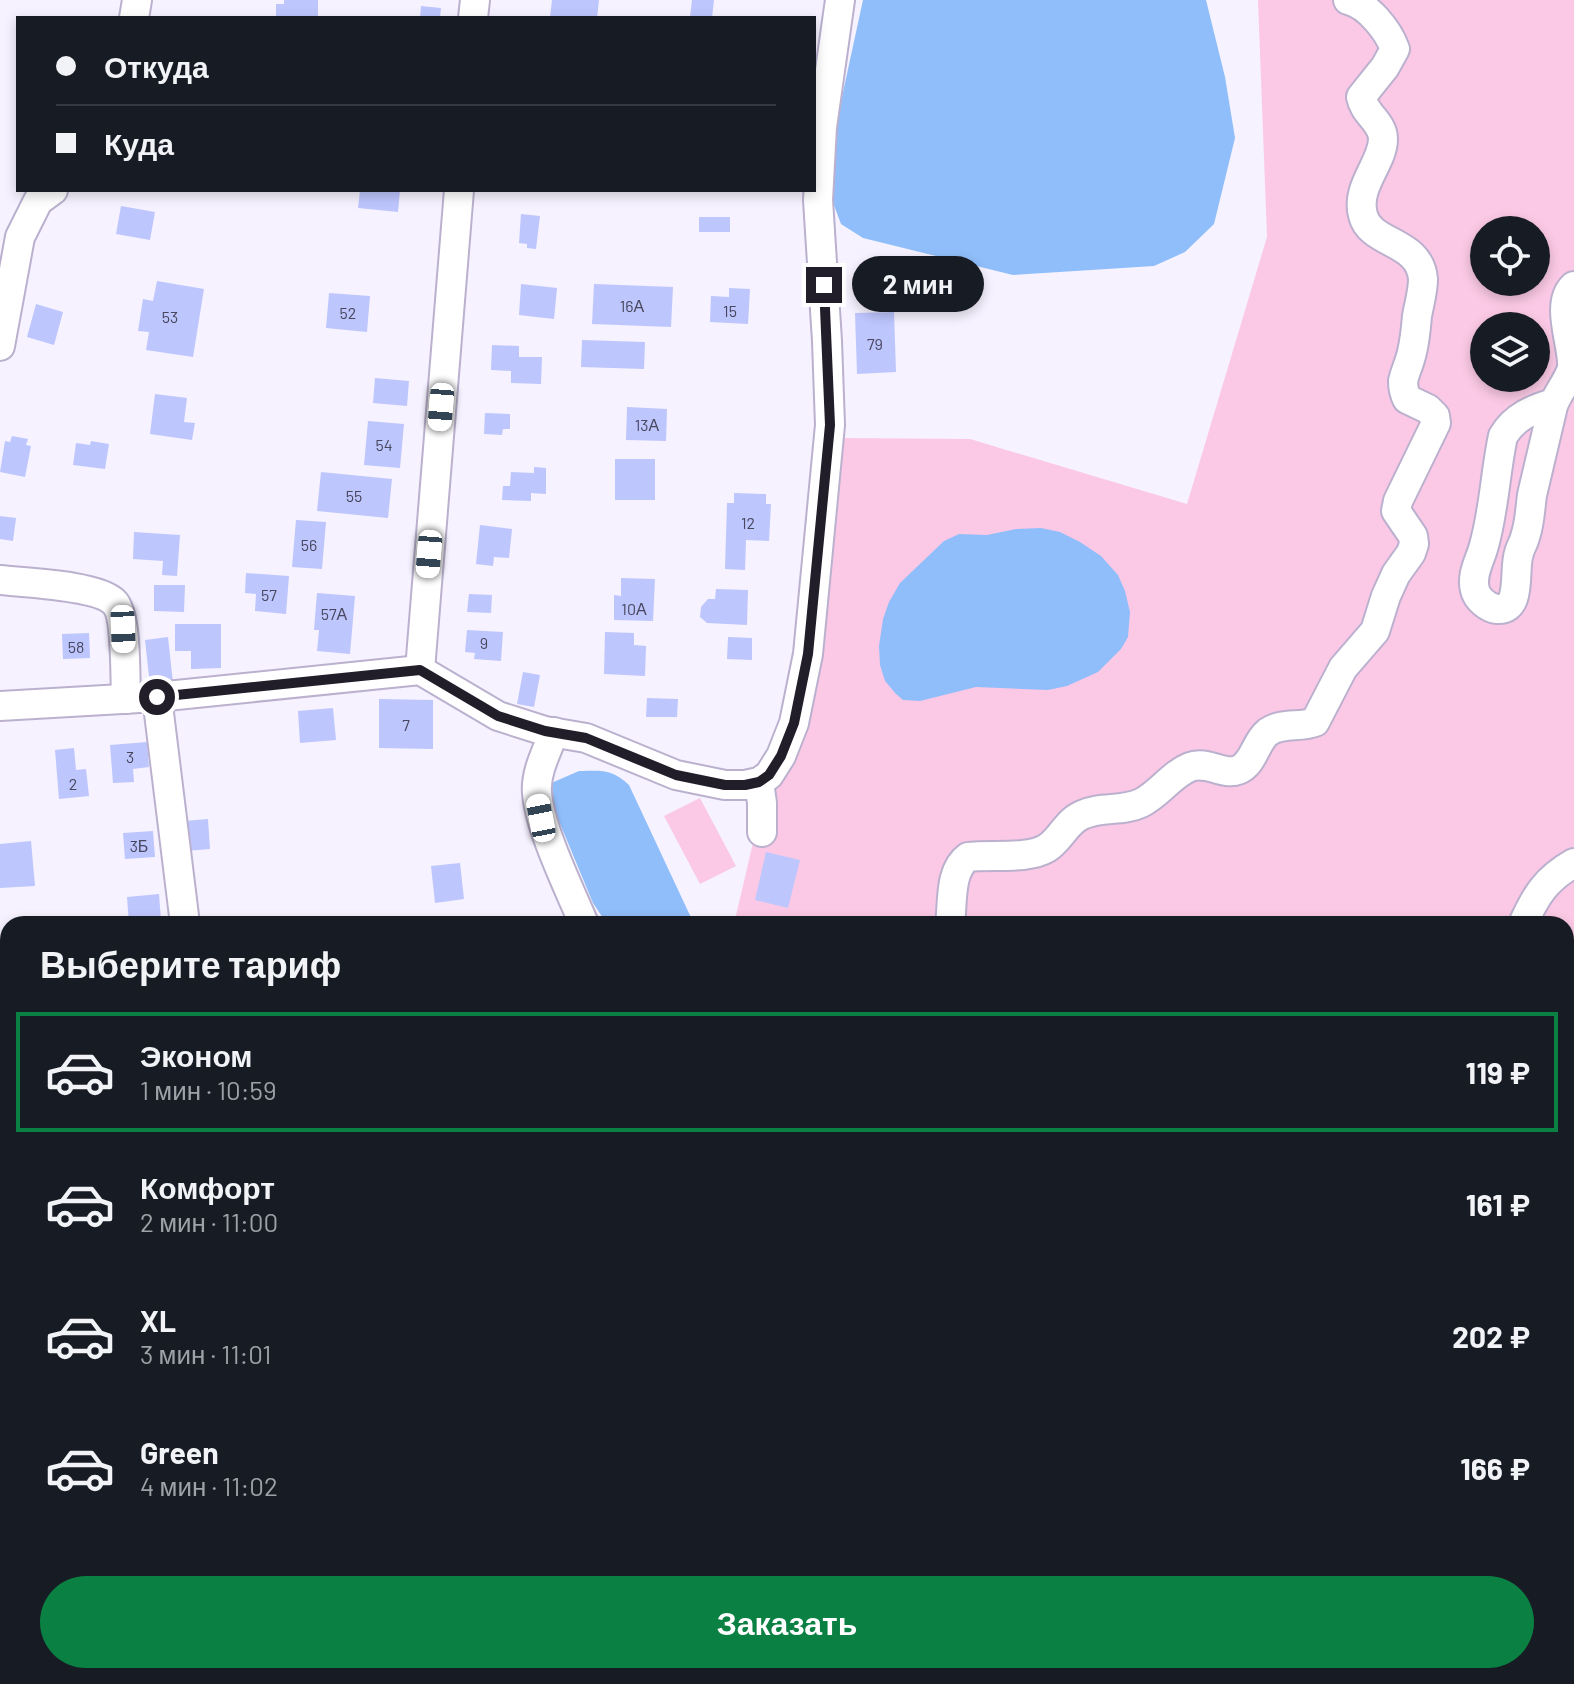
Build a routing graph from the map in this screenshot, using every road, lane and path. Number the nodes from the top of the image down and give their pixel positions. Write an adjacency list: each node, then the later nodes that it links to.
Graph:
1 (840, 0): 15 (street)
2 (1348, 0): 20 (street)
3 (50, 192): 6 (street)
4 (459, 192): 10 (street)
5 (1574, 286): 7 (street)
6 (0, 346)
7 (1574, 365): 8 (street)
8 (1554, 403): 8 (street)
9 (0, 580): 12 (street)
10 (420, 670): 11 (street); 14 (street)
11 (157, 697): 12 (street); 18 (street)
12 (126, 699): 13 (street)
13 (0, 706)
14 (554, 732): 15 (street); 19 (street)
15 (759, 782): 16 (street)
16 (762, 832)
17 (1566, 878): 21 (street)
18 (184, 916)
19 (581, 916)
20 (951, 916)
21 (1527, 916)

